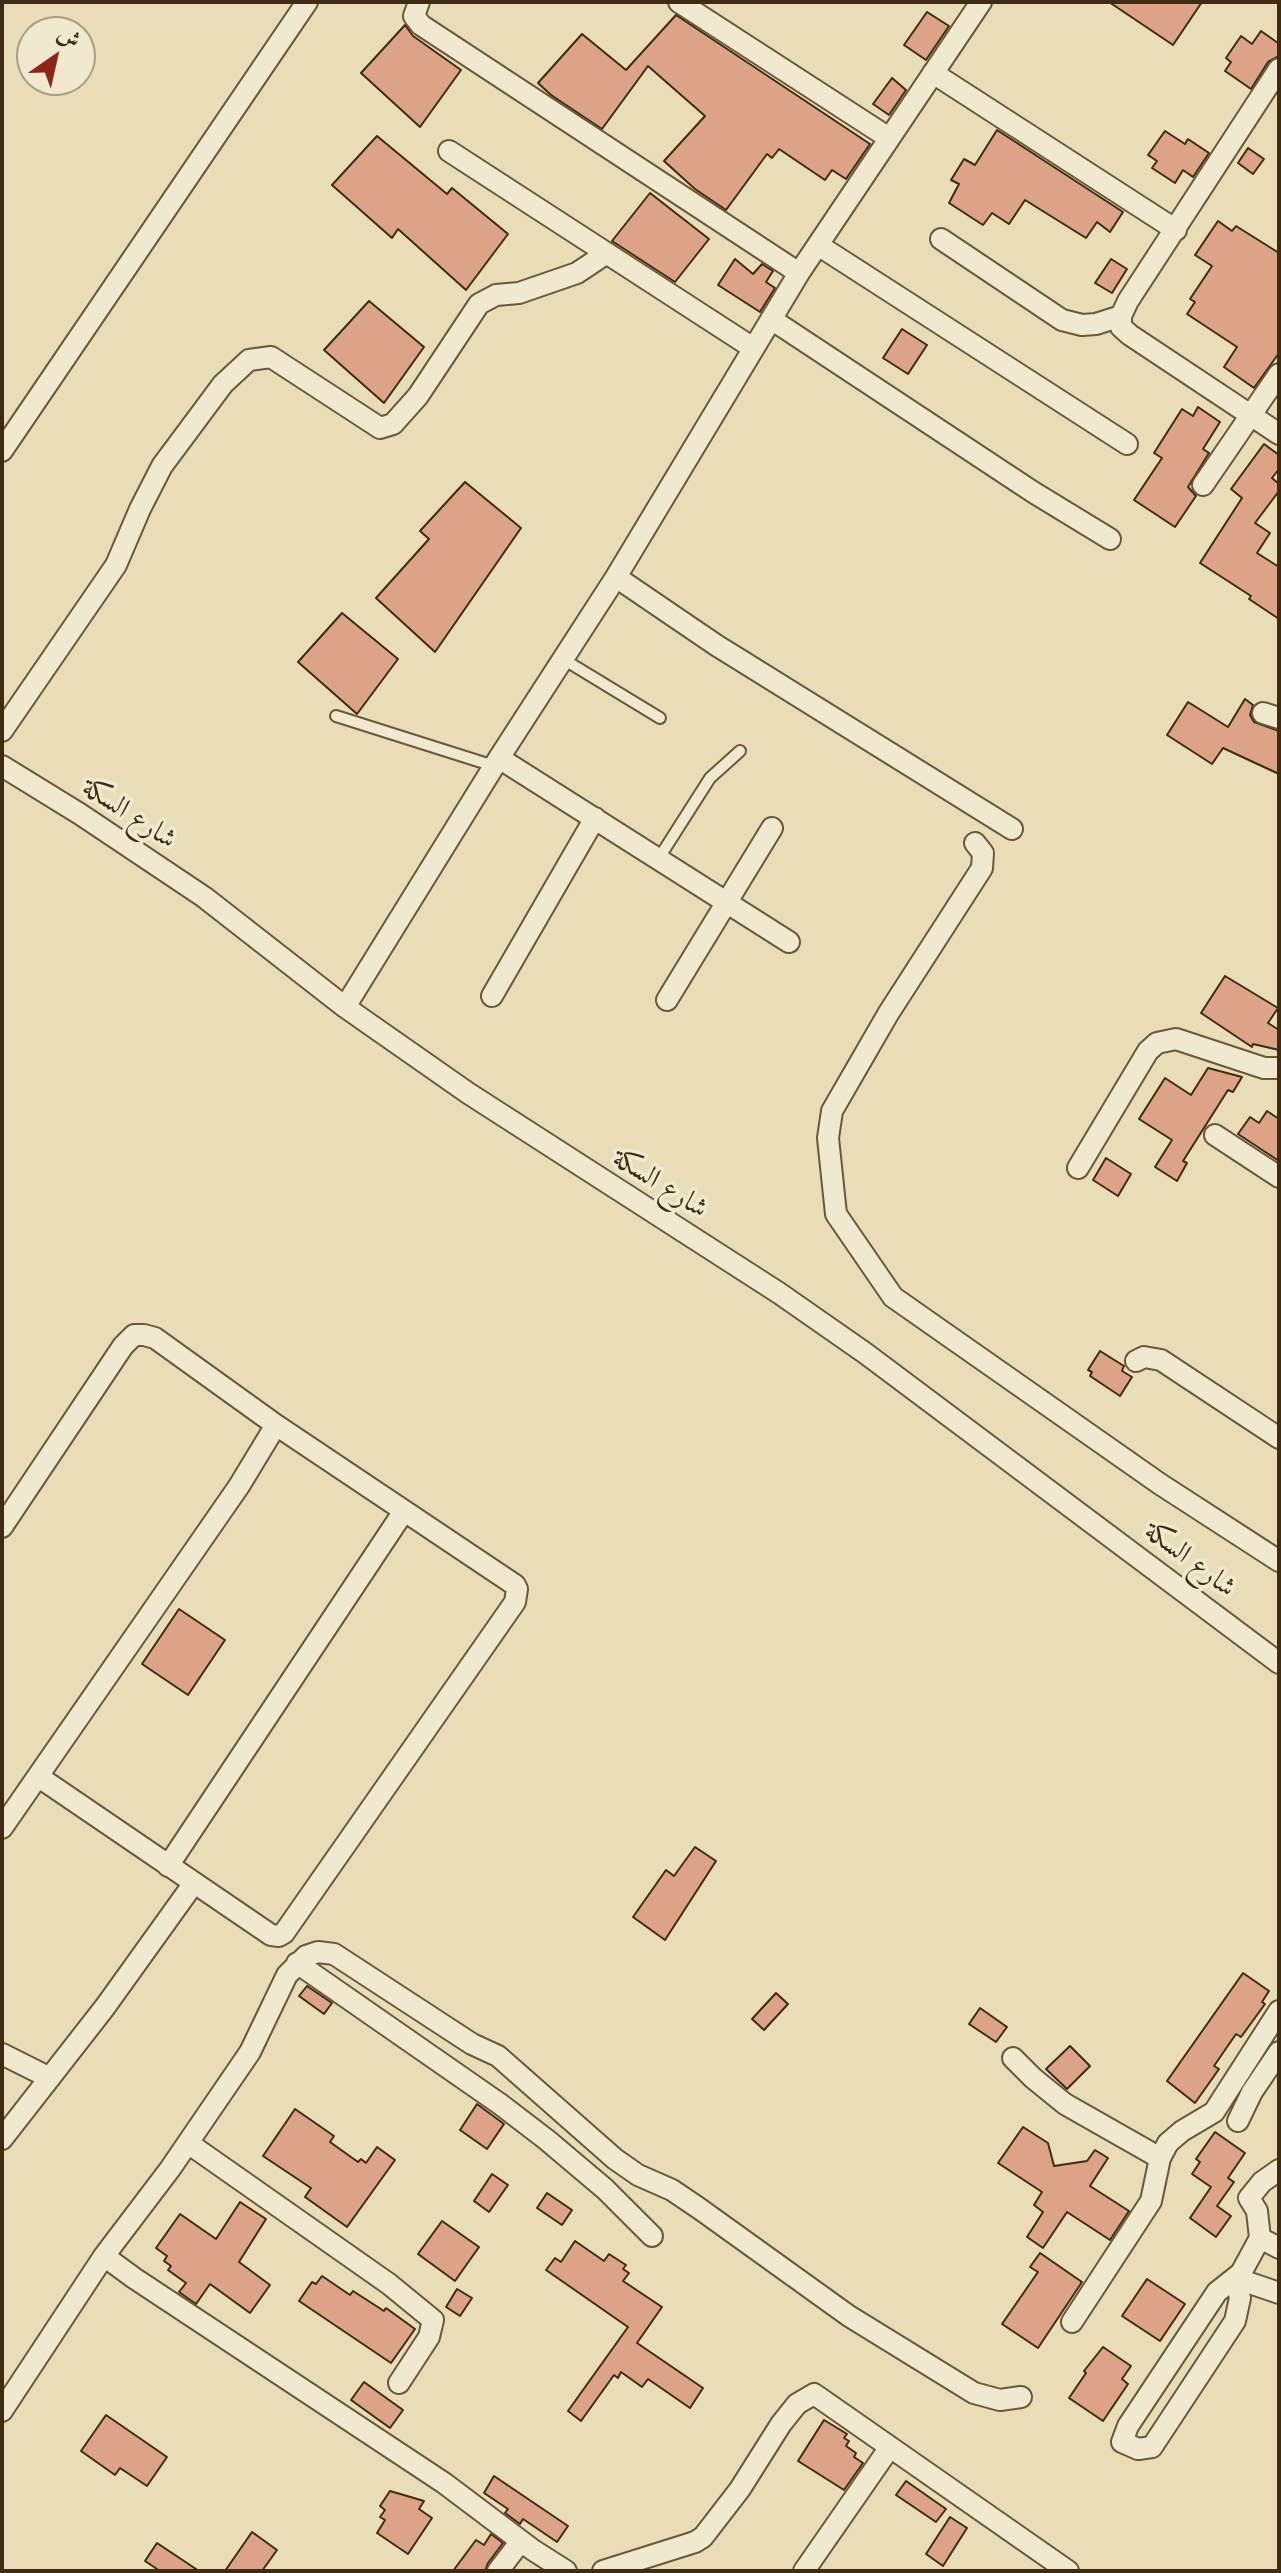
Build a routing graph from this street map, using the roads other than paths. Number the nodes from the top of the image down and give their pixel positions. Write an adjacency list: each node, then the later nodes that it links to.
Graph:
1 (307, 2): 21 (street)
2 (419, 2): 13 (street)
3 (679, 2): 7 (street)
4 (981, 2): 6 (street)
5 (1279, 69): 9 (street)
6 (933, 73): 7 (street); 9 (street)
7 (889, 138): 11 (street)
8 (449, 151): 12 (street)
9 (1176, 230): 14 (street)
10 (941, 239): 14 (street)
11 (818, 245): 13 (street); 20 (street)
12 (607, 253): 16 (street); 28 (street)
13 (799, 273): 15 (street)
14 (1121, 316): 18 (street)
15 (771, 319): 16 (street); 23 (street)
16 (753, 348): 24 (street)
17 (1279, 374): 18 (street)
18 (1251, 414): 19 (street); 22 (street)
19 (1279, 434)
20 (1127, 444)
21 (2, 451)
22 (1203, 485)
23 (1110, 539)
24 (616, 577): 25 (street); 34 (street)
25 (563, 659): 27 (lane); 30 (street)
26 (336, 716): 30 (lane)
27 (660, 718)
28 (2, 731)
29 (740, 751): 36 (lane)
30 (496, 762): 32 (street); 41 (street)
31 (2, 766): 41 (street, شارع السكة)
32 (595, 818): 36 (street); 39 (street)
33 (772, 828): 37 (street)
34 (1012, 829)
35 (975, 843): 51 (street)
36 (659, 858): 37 (street)
37 (727, 901): 38 (street); 40 (street)
38 (789, 942)
39 (492, 996)
40 (667, 1000)
41 (345, 1007): 52 (street, شارع السكة)
42 (1279, 1068): 44 (street)
43 (1215, 1135): 45 (street)
44 (1078, 1168)
45 (1279, 1177)
46 (1136, 1361): 48 (street)
47 (276, 1425): 49 (street); 50 (street); 53 (street)
48 (1279, 1438)
49 (404, 1511): 55 (street); 56 (street)
50 (2, 1527)
51 (1279, 1561)
52 (1279, 1663)
53 (39, 1777): 54 (street); 55 (street)
54 (2, 1828)
55 (168, 1866): 56 (street)
56 (194, 1883): 64 (street)
57 (297, 1963): 59 (street); 63 (street); 68 (street)
58 (1279, 2011): 69 (street)
59 (472, 2044): 63 (street); 67 (street)
60 (1279, 2052): 65 (street)
61 (2, 2054): 64 (street)
62 (1013, 2058): 69 (street)
63 (452, 2070): 70 (street)
64 (50, 2078): 66 (street)
65 (1238, 2121)
66 (2, 2139)
67 (595, 2141): 70 (street); 81 (street)
68 (188, 2143): 75 (street); 79 (street)
69 (1160, 2158): 78 (street)
70 (577, 2165): 72 (street)
71 (1279, 2170): 73 (street)
72 (652, 2236)
73 (1260, 2238): 74 (street); 76 (street)
74 (1279, 2248)
75 (104, 2256): 82 (street); 85 (street)
76 (1235, 2278): 77 (street); 80 (street); 83 (street)
77 (1279, 2293)
78 (1072, 2322)
79 (399, 2383)
80 (1156, 2384): 83 (street); 83 (street)
81 (1021, 2397)
82 (2, 2411)
83 (1176, 2411)
84 (890, 2447): 88 (street); 89 (street); 90 (street)
85 (521, 2541): 86 (street); 87 (street)
86 (498, 2571)
87 (566, 2571)
88 (603, 2571)
89 (804, 2571)
90 (1068, 2571)

